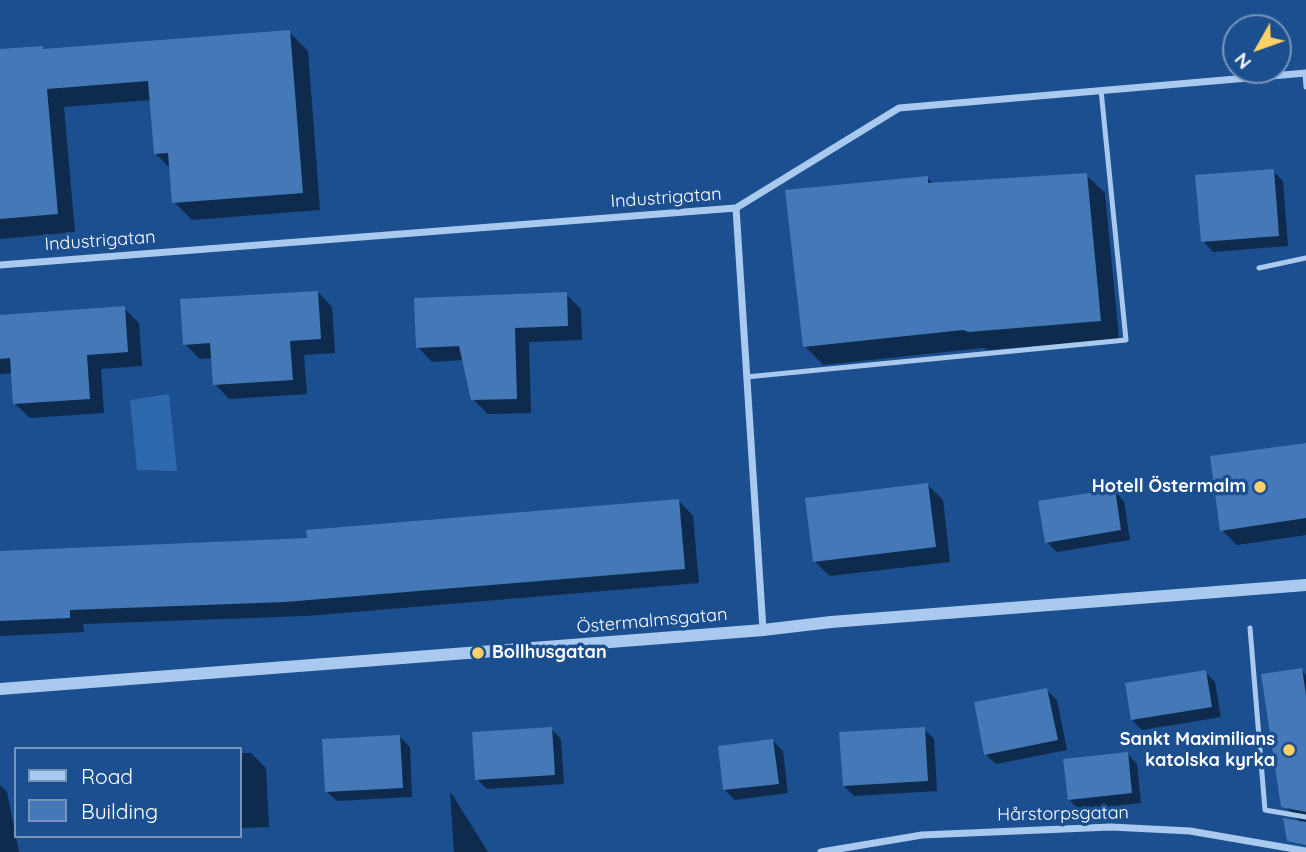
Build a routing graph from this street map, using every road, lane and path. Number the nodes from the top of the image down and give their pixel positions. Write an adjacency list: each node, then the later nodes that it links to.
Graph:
1 (1306, 73): 2 (lane); 3 (street, Industrigatan)
2 (1306, 87)
3 (1101, 90): 4 (street, Industrigatan); 8 (lane)
4 (736, 208): 6 (street, Industrigatan); 8 (street)
5 (1306, 258): 7 (lane)
6 (0, 265)
7 (1259, 268)
8 (746, 377): 11 (street)
9 (1306, 585): 11 (street, Östermalmsgatan)
10 (1250, 628): 13 (lane)
11 (763, 630): 12 (street, Östermalmsgatan)
12 (0, 689)
13 (1306, 817)
14 (1306, 851): 15 (street, Hårstorpsgatan)
15 (821, 852)

